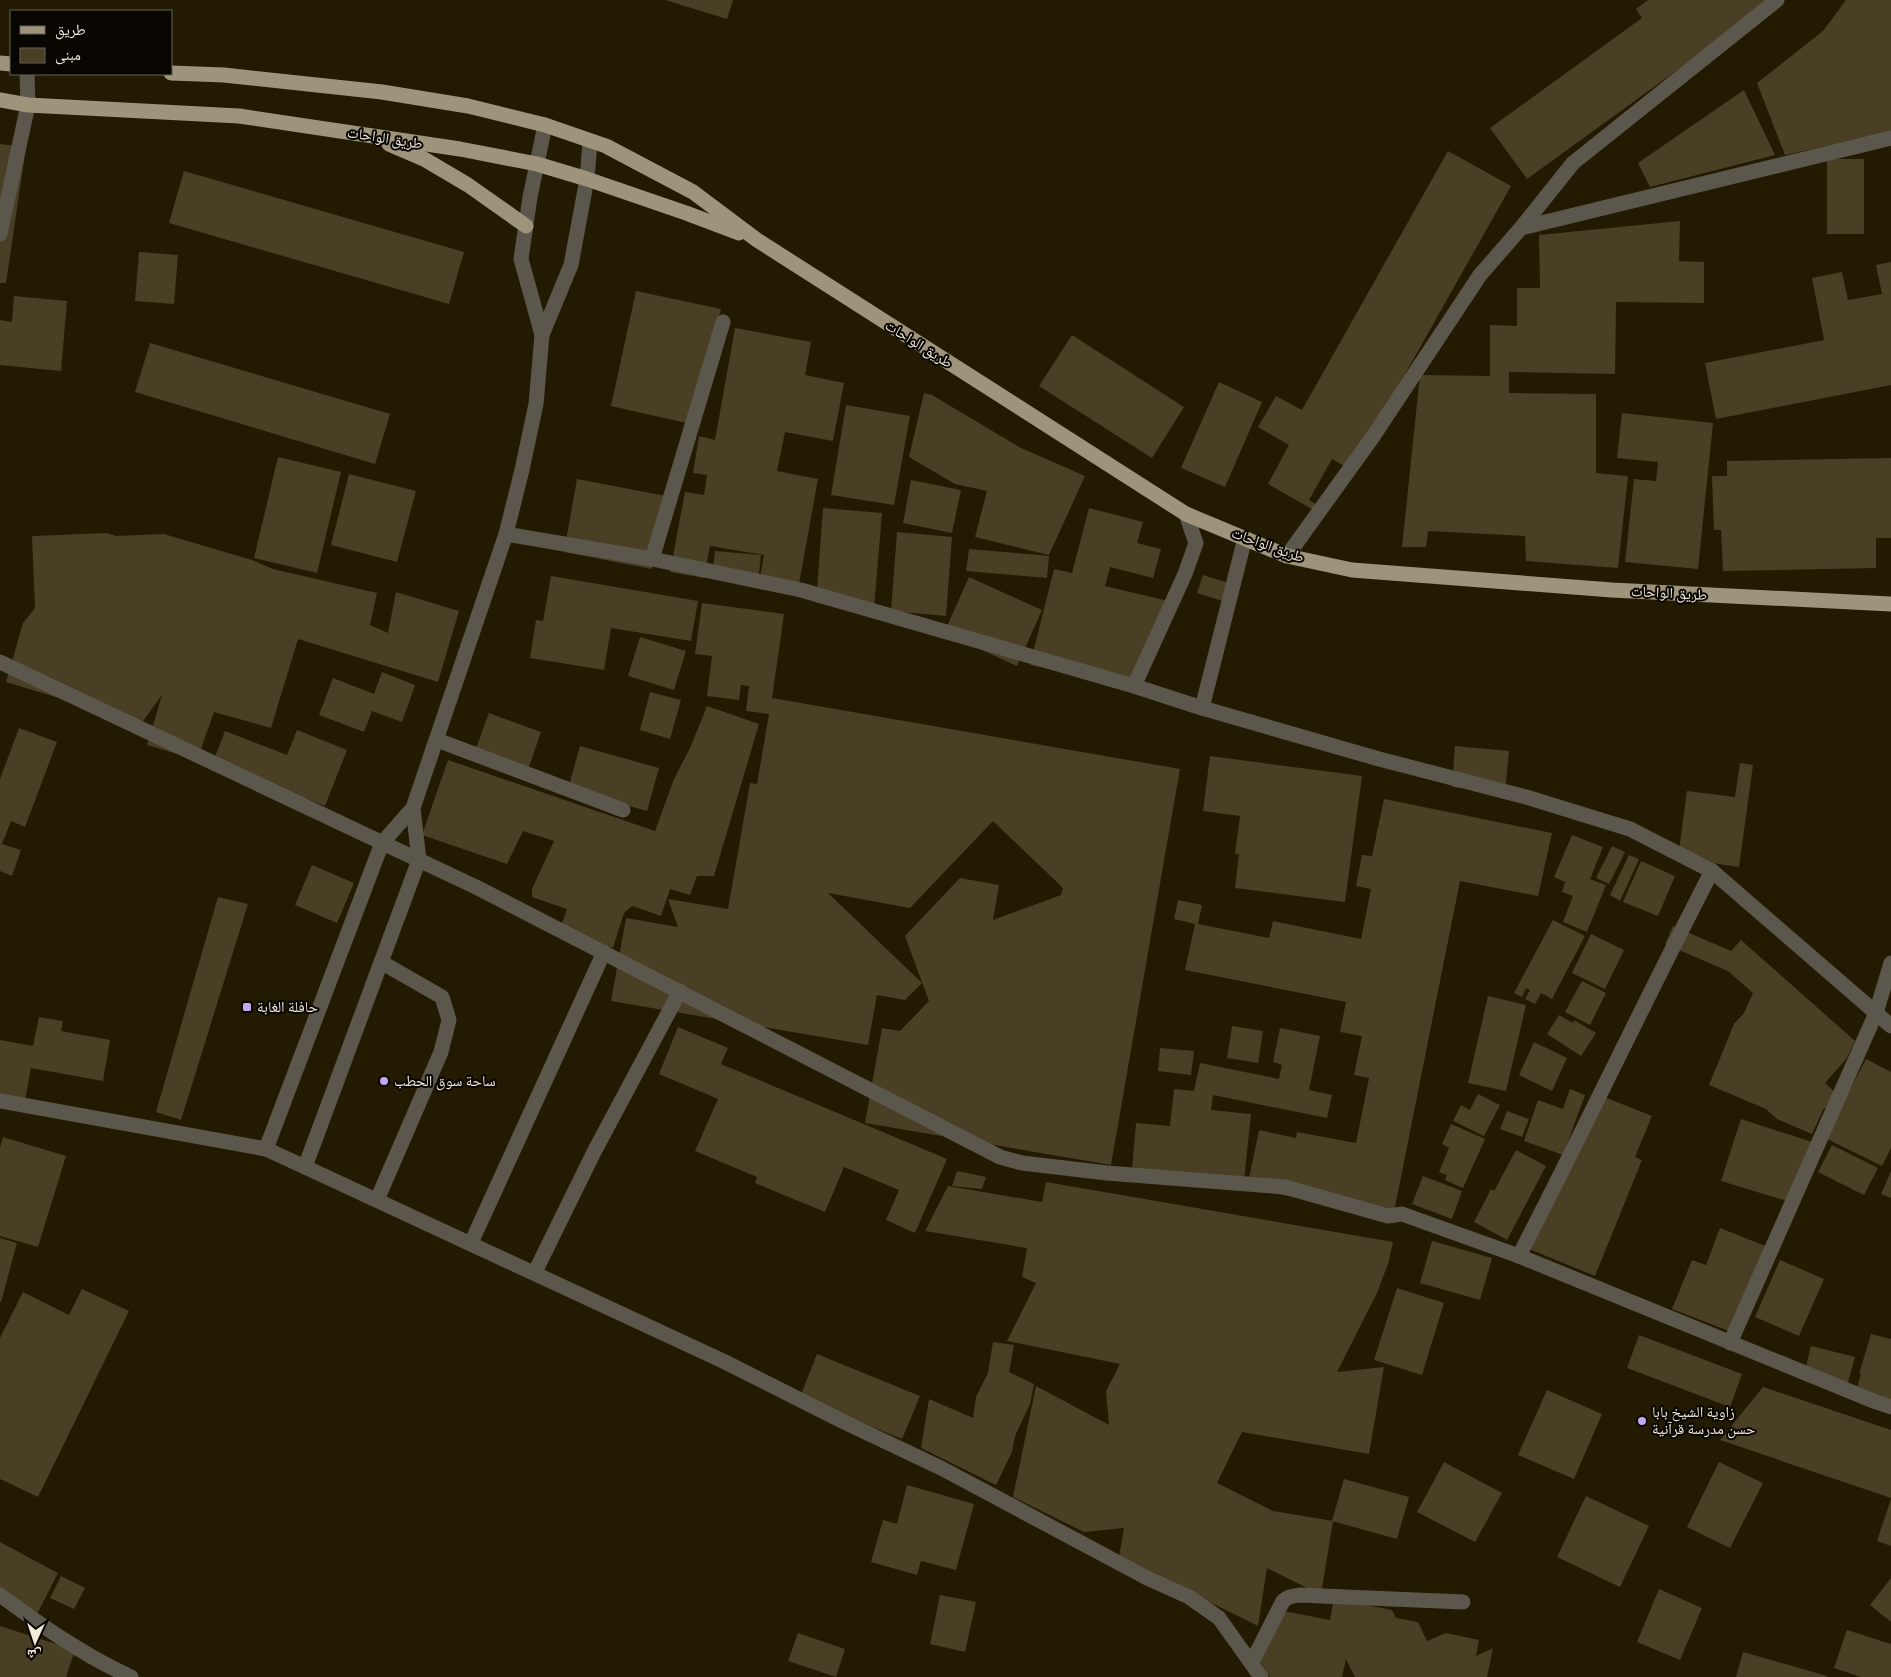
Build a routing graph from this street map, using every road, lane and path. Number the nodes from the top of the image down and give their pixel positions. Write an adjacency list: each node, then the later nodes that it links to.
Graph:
1 (1777, 0): 13 (street)
2 (172, 73): 6 (main road, طريق الواحات)
3 (27, 75): 5 (street)
4 (0, 100): 5 (main road, طريق الواحات)
5 (28, 105): 7 (main road, طريق الواحات); 14 (street)
6 (545, 125): 9 (main road, طريق الواحات); 10 (street)
7 (366, 135): 10 (main road, طريق الواحات); 12 (main road)
8 (1891, 138): 13 (street)
9 (590, 142): 11 (street); 15 (main road, طريق الواحات)
10 (537, 164): 11 (main road, طريق الواحات); 12 (street)
11 (587, 179): 15 (main road, طريق الواحات); 17 (street)
12 (526, 226): 17 (street)
13 (1521, 228): 21 (street)
14 (0, 234)
15 (757, 240): 18 (main road, طريق الواحات)
16 (723, 322): 22 (street)
17 (542, 335): 19 (street)
18 (1186, 514): 20 (main road, طريق الواحات); 25 (street)
19 (506, 534): 22 (street); 27 (street)
20 (1245, 538): 21 (main road, طريق الواحات); 26 (street)
21 (1287, 556): 23 (main road, طريق الواحات)
22 (652, 559): 25 (street)
23 (1891, 604)
24 (0, 662): 30 (street)
25 (1134, 686): 26 (street)
26 (1202, 708): 32 (street)
27 (437, 740): 28 (street); 29 (street)
28 (413, 808): 30 (street); 31 (street)
29 (623, 810)
30 (382, 843): 31 (street); 40 (street)
31 (420, 860): 33 (street); 34 (street)
32 (1712, 870): 37 (street); 44 (street)
33 (604, 952): 36 (street); 43 (street)
34 (381, 962): 41 (street); 42 (street)
35 (1891, 964): 37 (street)
36 (680, 991): 44 (street); 45 (street)
37 (1876, 1013): 38 (street); 46 (street)
38 (1891, 1026)
39 (0, 1101): 40 (street)
40 (266, 1149): 41 (street)
41 (306, 1167): 42 (street)
42 (377, 1200): 43 (street)
43 (471, 1243): 45 (street)
44 (1520, 1256): 46 (street)
45 (535, 1272): 50 (street)
46 (1730, 1343): 47 (street)
47 (1891, 1407)
48 (0, 1596): 51 (street)
49 (1464, 1602): 50 (street)
50 (1252, 1662): 52 (street)
51 (130, 1677)
52 (1262, 1677)

